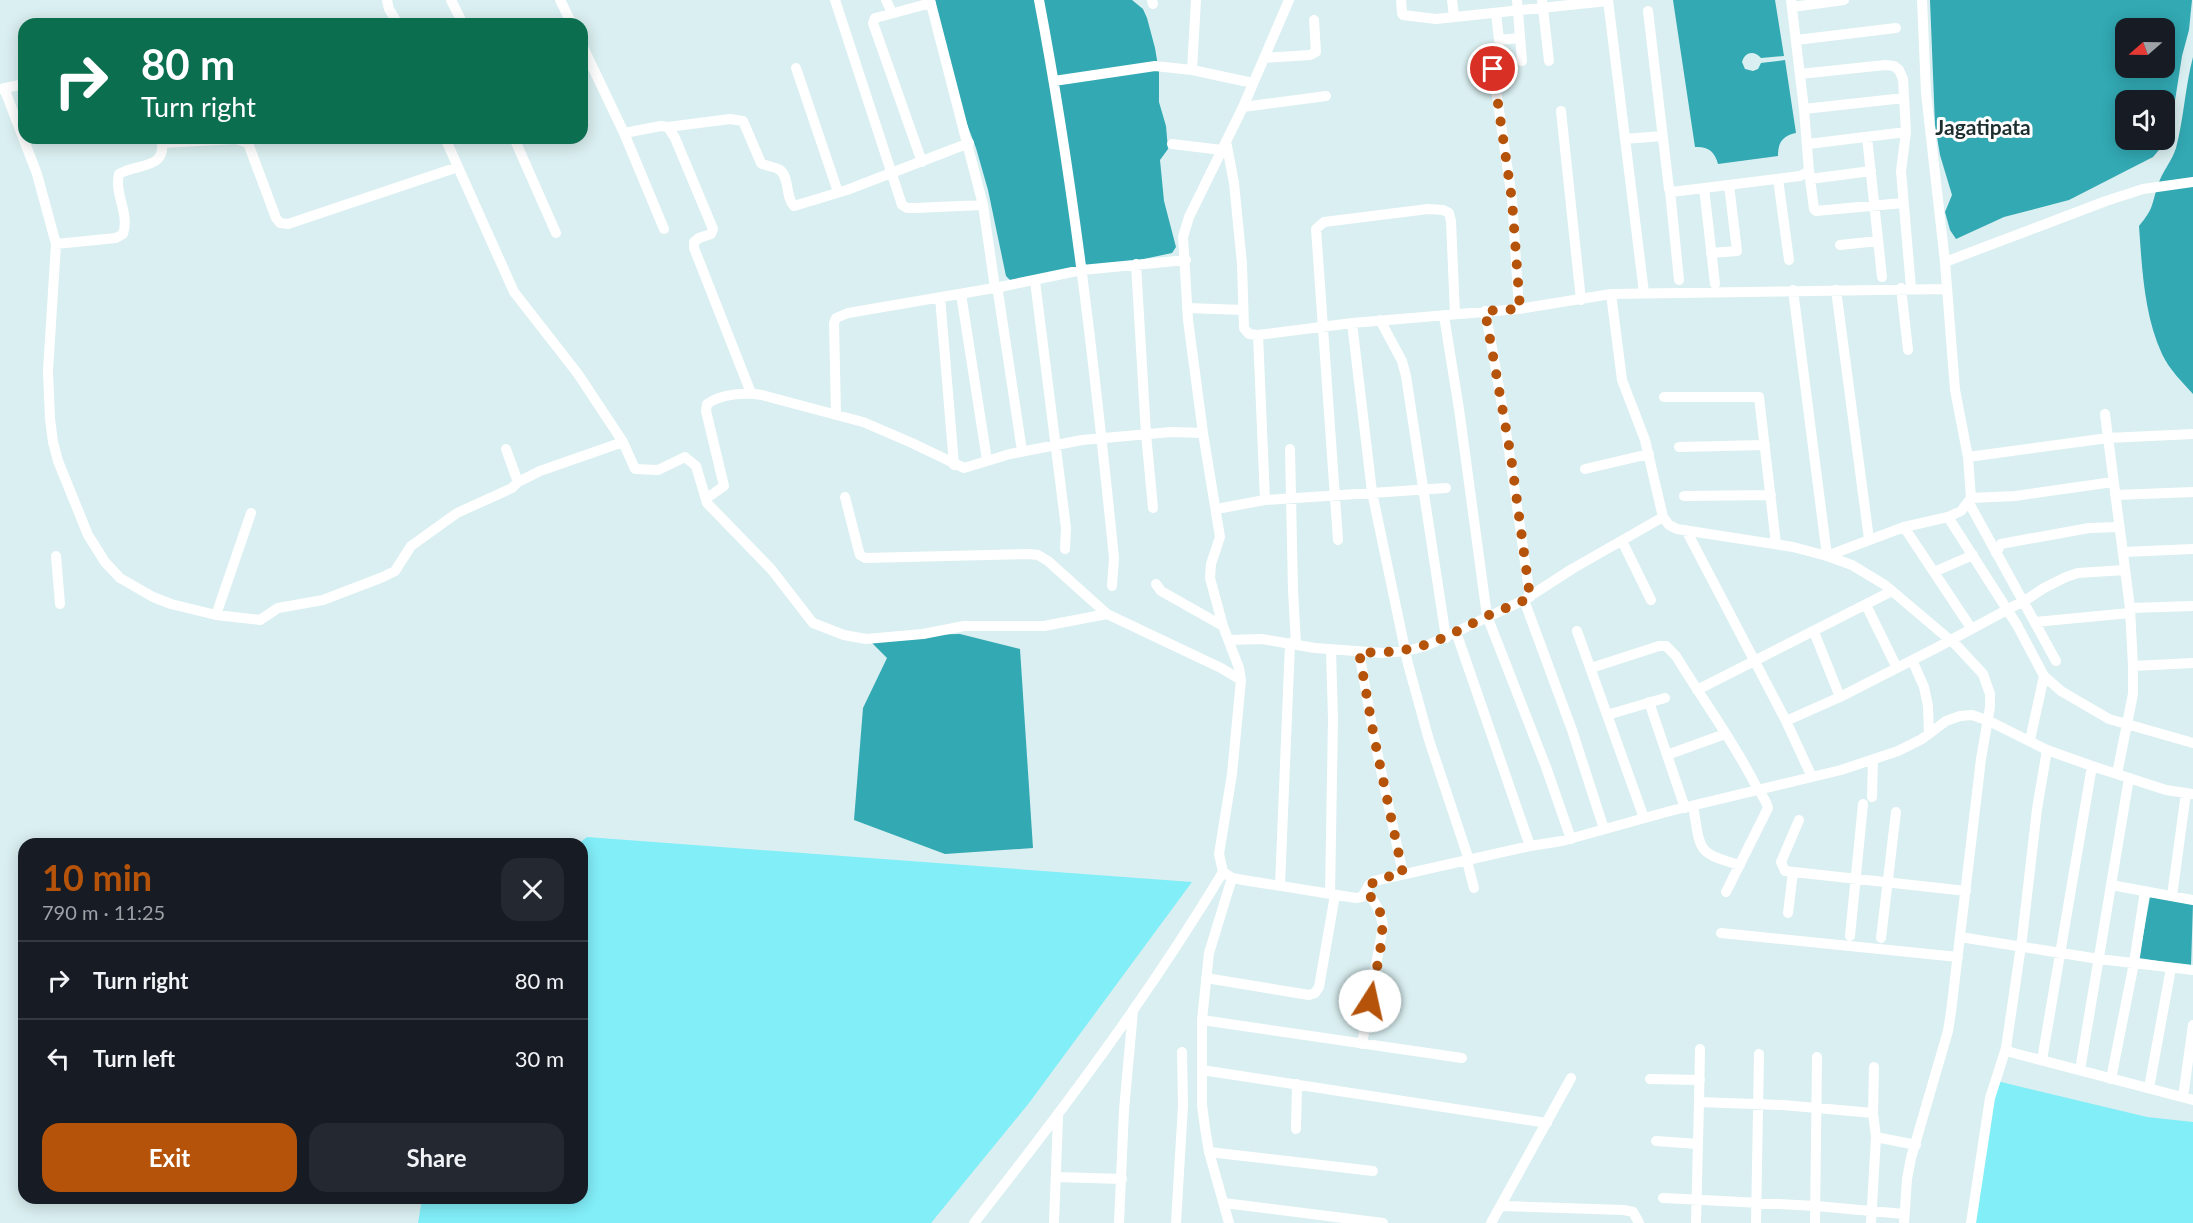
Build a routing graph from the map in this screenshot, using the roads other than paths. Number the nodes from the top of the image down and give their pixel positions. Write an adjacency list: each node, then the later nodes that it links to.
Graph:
1 (387, 0): 24 (street)
2 (451, 0): 25 (street)
3 (560, 0): 26 (street)
4 (835, 0): 67 (street)
5 (886, 0): 21 (street)
6 (1039, 0): 39 (street)
7 (1196, 0): 37 (street)
8 (1289, 0): 32 (street)
9 (1401, 0): 23 (street)
10 (1452, 0): 23 (street)
11 (1608, 0): 16 (street); 54 (street)
12 (1844, 0): 14 (street)
13 (1922, 0): 86 (street)
14 (1826, 1): 18 (street)
15 (931, 2): 21 (street); 55 (street)
16 (1573, 2): 17 (street)
17 (1543, 4): 19 (street); 34 (street)
18 (1791, 4): 30 (street)
19 (1517, 5): 22 (street); 29 (street)
20 (1648, 11): 52 (street)
21 (892, 13): 64 (street)
22 (1496, 13): 23 (street); 29 (street)
23 (1454, 17)
24 (395, 18)
25 (460, 18)
26 (569, 18)
27 (1314, 20): 32 (street)
28 (1896, 28): 30 (street)
29 (1520, 38): 33 (street)
30 (1796, 40): 38 (street)
31 (588, 58): 51 (street)
32 (1264, 58): 40 (street)
33 (1522, 61)
34 (1549, 61)
35 (796, 68): 74 (street)
36 (1493, 69): 104 (street)
37 (1192, 70): 39 (street); 40 (street)
38 (1800, 74): 44 (street); 46 (street)
39 (1054, 81): 88 (street)
40 (1254, 83): 45 (street)
41 (18, 85): 42 (street)
42 (2, 89): 49 (street)
43 (1326, 96): 45 (street)
44 (1904, 98): 46 (street); 50 (street)
45 (1243, 107): 63 (street)
46 (1804, 109): 62 (street)
47 (1561, 111): 102 (street)
48 (668, 127): 51 (street); 74 (street); 114 (street)
49 (18, 128)
50 (1906, 132): 53 (street); 75 (street)
51 (624, 133): 78 (street)
52 (1662, 136): 54 (street); 73 (street)
53 (1867, 137): 62 (street); 66 (street)
54 (1625, 139): 98 (street)
55 (969, 143): 64 (street); 76 (street)
56 (25, 144): 81 (street)
57 (161, 144): 81 (street)
58 (248, 144): 65 (street)
59 (448, 144): 65 (street)
60 (517, 144): 79 (street)
61 (1172, 144): 63 (street)
62 (1808, 144): 68 (street)
63 (1224, 145): 85 (street); 105 (street)
64 (922, 162): 67 (street)
65 (458, 167): 123 (street)
66 (1871, 171): 68 (street); 77 (street)
67 (891, 173): 74 (street); 76 (street)
68 (1810, 175): 69 (street); 77 (street)
69 (1779, 179): 71 (street); 84 (street)
70 (2193, 182): 86 (street)
71 (1729, 185): 72 (street); 83 (street)
72 (1704, 188): 73 (street); 83 (street)
73 (1670, 191): 90 (street)
74 (838, 192)
75 (1903, 203): 77 (street); 94 (street)
76 (983, 205): 93 (street)
77 (1875, 206): 80 (street)
78 (664, 230)
79 (556, 233)
80 (1878, 241): 82 (street); 89 (street)
81 (56, 244): 182 (street)
82 (1840, 245)
83 (1712, 253): 92 (street)
84 (1789, 260)
85 (1186, 261): 87 (street); 103 (street)
86 (1945, 262): 95 (street)
87 (1136, 264): 88 (street); 119 (street)
88 (1082, 270): 91 (street); 121 (street)
89 (1882, 277)
90 (1679, 280)
91 (1035, 281): 93 (street); 124 (street)
92 (1715, 284)
93 (998, 287): 99 (street); 129 (street)
94 (1906, 288): 95 (street); 97 (street); 113 (street)
95 (1946, 289): 131 (street)
96 (1793, 290): 97 (street); 98 (street); 168 (street)
97 (1836, 290): 158 (street)
98 (1644, 293): 100 (street)
99 (961, 294): 101 (street); 132 (street)
100 (1611, 294): 102 (street); 130 (street)
101 (940, 297): 116 (street); 133 (street)
102 (1581, 300): 104 (street)
103 (1187, 308): 105 (street); 118 (street)
104 (1520, 309): 106 (street)
105 (1243, 310): 112 (street)
106 (1485, 311): 107 (street); 174 (street)
107 (1455, 314): 108 (street); 111 (street)
108 (1444, 316): 109 (street); 184 (street)
109 (1380, 320): 110 (street); 138 (street)
110 (1352, 323): 111 (street); 139 (street)
111 (1324, 326): 112 (street); 141 (street)
112 (1258, 335): 147 (street)
113 (1908, 350)
114 (751, 393): 116 (street); 149 (street)
115 (1664, 397): 125 (street)
116 (836, 414): 133 (street)
117 (2105, 414): 122 (street)
118 (1203, 433): 119 (street); 186 (street)
119 (1146, 434): 121 (street); 150 (street)
120 (2193, 434): 122 (street)
121 (1100, 438): 124 (street); 172 (street)
122 (2108, 438): 131 (street); 136 (street)
123 (623, 442): 135 (street); 149 (street)
124 (1057, 444): 129 (street); 162 (street)
125 (1766, 445): 126 (street); 142 (street)
126 (1679, 447)
127 (506, 449): 135 (street)
128 (1290, 449): 146 (street)
129 (1022, 451): 132 (street)
130 (1649, 454): 134 (street); 154 (street)
131 (1968, 457): 148 (street)
132 (987, 460): 133 (street)
133 (954, 465)
134 (1585, 469)
135 (518, 482): 182 (street)
136 (2113, 482): 143 (street); 148 (street)
137 (1446, 488): 138 (street)
138 (1423, 491): 139 (street); 190 (street)
139 (1372, 492): 141 (street); 195 (street)
140 (2193, 492): 143 (street)
141 (1334, 494): 146 (street); 159 (street)
142 (1771, 495): 144 (street); 161 (street)
143 (2115, 495): 156 (street)
144 (1684, 496)
145 (845, 497): 183 (street)
146 (1291, 498): 147 (street); 193 (street)
147 (1264, 500): 151 (street)
148 (1970, 501): 153 (street); 165 (street)
149 (707, 503): 183 (street)
150 (1153, 508)
151 (1222, 508)
152 (251, 513): 182 (street)
153 (1948, 516): 155 (street); 166 (street)
154 (1663, 517): 157 (street); 160 (street)
155 (1904, 527): 158 (street); 170 (street)
156 (2119, 527): 164 (street); 165 (street)
157 (1686, 530): 161 (street); 198 (street)
158 (1869, 539): 168 (street)
159 (1338, 540)
160 (1622, 541): 174 (street); 175 (street)
161 (1776, 544): 168 (street)
162 (1065, 549)
163 (2193, 549): 164 (street)
164 (2123, 552): 169 (street)
165 (1996, 553): 176 (street)
166 (1973, 555): 170 (street); 180 (street)
167 (56, 556): 177 (street)
168 (1827, 556): 173 (street)
169 (2125, 570): 176 (street); 181 (street)
170 (1934, 572): 187 (street)
171 (1156, 584): 186 (street)
172 (1112, 586)
173 (1892, 591): 178 (street); 192 (street)
174 (1527, 598): 184 (street); 233 (street)
175 (1652, 600)
176 (2024, 601): 180 (street); 185 (street)
177 (60, 604)
178 (1866, 605): 189 (street); 203 (street)
179 (2193, 606): 181 (street)
180 (2007, 609): 187 (street); 204 (street)
181 (2130, 610): 185 (street); 201 (street)
182 (216, 615)
183 (1107, 615): 205 (street)
184 (1487, 616): 190 (street); 234 (street)
185 (2035, 622): 199 (street)
186 (1223, 626): 191 (street)
187 (1971, 628): 192 (street)
188 (1577, 631): 202 (street)
189 (1814, 632): 198 (street); 207 (street)
190 (1451, 635): 195 (street); 235 (street)
191 (1229, 640): 193 (street); 205 (street)
192 (1950, 640): 197 (street); 211 (street)
193 (1293, 644): 194 (street); 244 (street)
194 (1330, 650): 196 (street); 250 (street)
195 (1406, 651): 196 (street); 236 (street)
196 (1359, 652): 239 (street)
197 (1912, 660): 203 (street); 215 (street)
198 (1754, 661): 206 (street); 212 (street)
199 (2056, 661)
200 (2193, 663): 201 (street)
201 (2133, 666): 213 (street)
202 (1591, 668): 206 (street); 210 (street)
203 (1897, 668): 207 (street)
204 (2044, 676): 213 (street); 216 (street)
205 (1241, 680): 240 (street)
206 (1697, 690): 214 (street)
207 (1840, 696): 212 (street)
208 (1665, 698): 209 (street)
209 (1649, 702): 210 (street); 219 (street)
210 (1606, 715): 231 (street)
211 (1989, 720): 215 (street); 216 (street); 246 (street)
212 (1786, 721): 223 (street)
213 (2127, 725): 217 (street); 222 (street)
214 (1725, 734): 219 (street); 225 (street)
215 (1929, 734): 220 (street)
216 (2030, 740): 218 (street)
217 (2193, 743)
218 (2047, 750): 221 (street); 258 (street)
219 (1667, 755): 229 (street)
220 (1873, 760): 223 (street); 227 (street)
221 (2092, 766): 222 (street); 259 (street)
222 (2117, 774): 224 (street)
223 (1812, 777): 225 (street)
224 (2129, 778): 226 (street); 243 (street)
225 (1758, 791): 229 (street); 237 (street)
226 (2189, 794): 251 (street)
227 (1872, 796)
228 (1863, 804): 241 (street)
229 (1689, 807): 231 (street); 237 (street)
230 (1896, 812): 242 (street)
231 (1644, 818): 233 (street)
232 (1799, 820): 238 (street)
233 (1604, 829): 234 (street)
234 (1571, 839): 235 (street)
235 (1530, 846): 236 (street)
236 (1468, 861): 239 (street); 245 (street)
237 (1740, 865): 249 (street)
238 (1793, 872): 241 (street); 253 (street)
239 (1403, 874): 248 (street)
240 (1227, 875): 244 (street); 265 (street); 266 (street)
241 (1856, 879): 242 (street); 255 (street)
242 (1888, 882): 246 (street); 257 (street)
243 (2111, 885): 247 (street); 261 (street)
244 (1280, 886): 250 (street)
245 (1474, 888)
246 (1966, 891): 256 (street)
247 (2145, 891): 251 (street); 262 (street)
248 (1366, 892): 250 (street); 269 (street)
249 (1726, 892)
250 (1333, 894): 265 (street)
251 (2172, 896): 252 (street)
252 (2193, 900)
253 (1788, 913)
254 (1721, 933): 260 (street)
255 (1850, 936)
256 (1960, 937): 258 (street); 260 (street)
257 (1881, 938)
258 (2021, 946): 259 (street); 270 (street)
259 (2061, 953): 261 (street); 276 (street)
260 (1958, 957): 299 (street)
261 (2099, 959): 262 (street); 279 (street)
262 (2134, 963): 263 (street); 282 (street)
263 (2171, 968): 264 (street); 285 (street)
264 (2193, 970)
265 (1206, 978): 267 (street)
266 (1133, 1011): 293 (street); 303 (street)
267 (1202, 1020): 269 (street); 278 (street)
268 (2193, 1025): 286 (street)
269 (1362, 1044): 274 (street)
270 (2006, 1048): 276 (street); 324 (street)
271 (1700, 1049): 283 (street)
272 (1182, 1052): 289 (street)
273 (1759, 1054): 288 (street)
274 (1462, 1058)
275 (1817, 1058): 291 (street)
276 (2042, 1060): 279 (street)
277 (1874, 1067): 292 (street)
278 (1202, 1070): 284 (street); 290 (street)
279 (2080, 1070): 282 (street)
280 (1571, 1078): 294 (street)
281 (1650, 1079): 283 (street)
282 (2111, 1079): 285 (street)
283 (1700, 1080): 287 (street)
284 (1297, 1084): 294 (street); 295 (street)
285 (2149, 1088): 286 (street)
286 (2188, 1098)
287 (1699, 1102): 288 (street); 298 (street)
288 (1759, 1104): 291 (street); 307 (street)
289 (1183, 1105): 290 (street); 315 (street)
290 (1202, 1105): 300 (street)
291 (1816, 1107): 292 (street); 309 (street)
292 (1873, 1113): 296 (street)
293 (1058, 1117): 302 (street); 312 (street)
294 (1547, 1123): 308 (street)
295 (1296, 1129)
296 (1876, 1137): 299 (street); 310 (street)
297 (1656, 1141): 298 (street)
298 (1698, 1144): 305 (street)
299 (1916, 1144): 311 (street)
300 (1209, 1152): 301 (street); 306 (street)
301 (1373, 1171)
302 (1056, 1178): 303 (street); 313 (street)
303 (1122, 1179): 314 (street)
304 (1663, 1197): 305 (street)
305 (1696, 1200): 307 (street); 320 (street)
306 (1224, 1203): 316 (street); 317 (street)
307 (1757, 1203): 309 (street); 321 (street)
308 (1502, 1206): 318 (street); 319 (street)
309 (1816, 1206): 310 (street); 322 (street)
310 (1871, 1211): 311 (street); 323 (street)
311 (1904, 1218)
312 (974, 1223)
313 (1054, 1223)
314 (1119, 1223)
315 (1176, 1223)
316 (1229, 1223)
317 (1383, 1223)
318 (1491, 1223)
319 (1639, 1223)
320 (1696, 1223)
321 (1756, 1223)
322 (1815, 1223)
323 (1871, 1223)
324 (1971, 1223)

